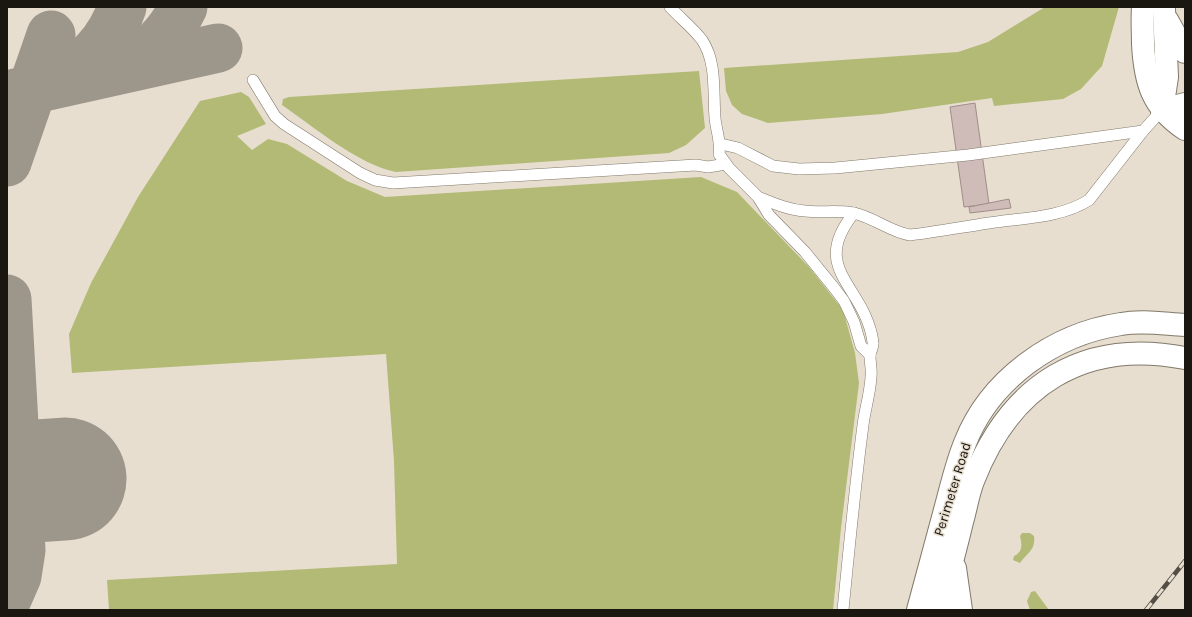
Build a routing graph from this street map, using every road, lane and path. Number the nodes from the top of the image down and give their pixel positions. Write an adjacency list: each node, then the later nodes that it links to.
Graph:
1 (670, 7): 9 (lane)
2 (1157, 8): 3 (street); 6 (street)
3 (1185, 52)
4 (253, 80): 10 (lane)
5 (1185, 104): 6 (street)
6 (1162, 110): 7 (street); 8 (lane)
7 (1185, 129)
8 (1143, 131): 9 (lane); 12 (lane)
9 (721, 144): 10 (lane)
10 (726, 164): 11 (lane)
11 (758, 197): 12 (lane); 14 (lane)
12 (854, 213): 14 (lane)
13 (1185, 325): 18 (street, Perimeter Road)
14 (870, 355): 17 (lane)
15 (1185, 358): 16 (street, Perimeter Road)
16 (953, 556): 19 (street, Perimeter Road); 20 (street)
17 (843, 610)
18 (918, 610)
19 (939, 610)
20 (961, 610)

